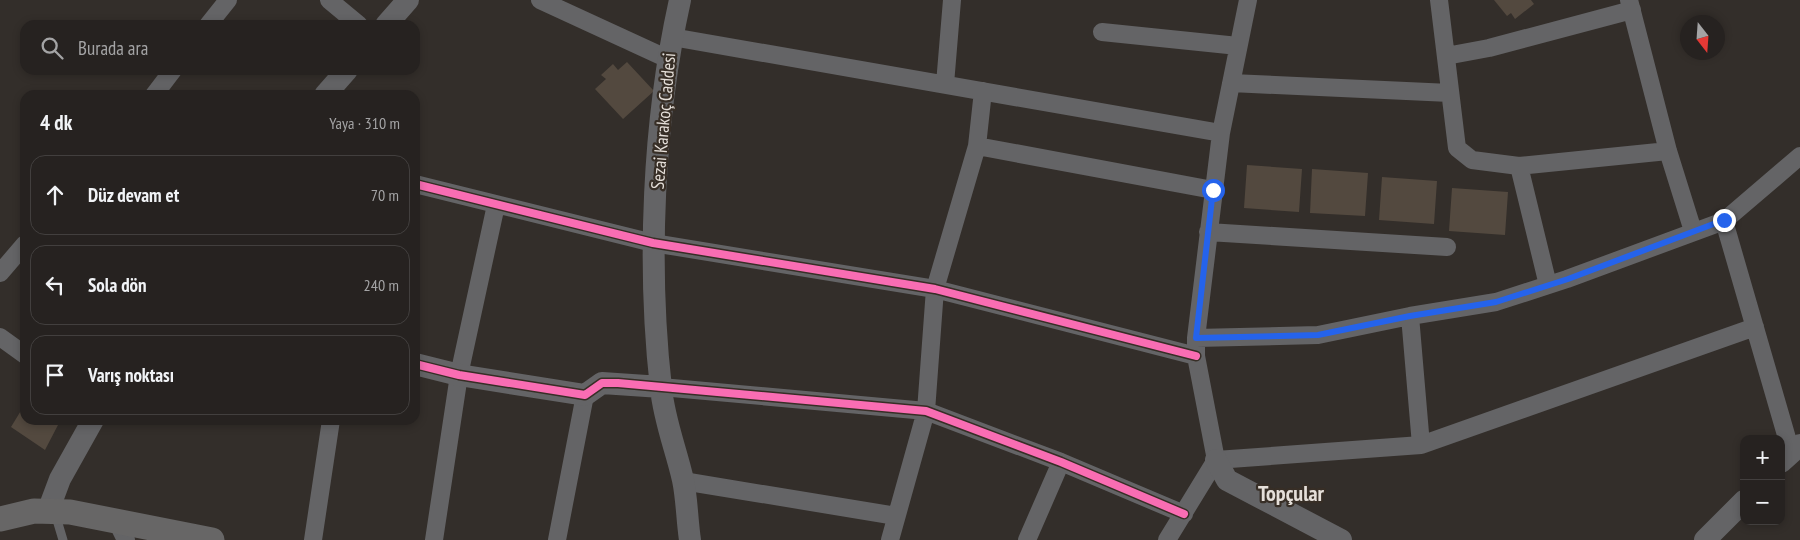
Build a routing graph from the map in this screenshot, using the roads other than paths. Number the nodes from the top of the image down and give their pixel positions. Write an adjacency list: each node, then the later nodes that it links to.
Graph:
1 (228, 0): 10 (street)
2 (329, 0): 11 (street)
3 (408, 0): 12 (street)
4 (680, 0): 14 (street, Sezai Karakoç Caddesi)
5 (952, 0): 21 (street)
6 (1248, 0): 15 (street)
7 (1439, 0): 16 (street)
8 (549, 2): 17 (street)
9 (1630, 5): 16 (street); 28 (street)
10 (212, 20)
11 (353, 20)
12 (390, 20)
13 (1102, 32): 15 (street)
14 (672, 36): 17 (street, Sezai Karakoç Caddesi); 21 (street)
15 (1238, 46): 20 (street)
16 (1446, 56): 25 (street)
17 (668, 59): 37 (street, Sezai Karakoç Caddesi)
18 (169, 75): 22 (street)
19 (343, 75): 23 (street)
20 (1231, 83): 25 (street); 26 (street)
21 (945, 84): 24 (street)
22 (158, 90)
23 (329, 90)
24 (983, 91): 26 (street); 27 (street)
25 (1450, 93): 30 (street)
26 (1221, 133): 32 (street)
27 (977, 146): 32 (street); 42 (street)
28 (1668, 151): 30 (street); 35 (street)
29 (1800, 156): 34 (street)
30 (1519, 166): 41 (street)
31 (420, 185): 33 (street)
32 (1213, 190): 36 (street)
33 (496, 205): 37 (street); 50 (street)
34 (1724, 220): 35 (street); 44 (street)
35 (1693, 231): 41 (street)
36 (1208, 232): 38 (street); 46 (street)
37 (653, 242): 42 (street); 51 (street, Sezai Karakoç Caddesi)
38 (1447, 247)
39 (20, 250): 40 (street)
40 (0, 273)
41 (1548, 285): 43 (street)
42 (935, 289): 48 (street); 53 (street)
43 (1410, 316): 46 (street); 56 (street)
44 (1754, 327): 56 (street); 57 (street)
45 (0, 337): 47 (street)
46 (1196, 338): 48 (street)
47 (20, 351)
48 (1196, 356): 58 (street)
49 (420, 365): 50 (street)
50 (459, 375): 52 (street); 71 (street)
51 (661, 388): 52 (street); 53 (street); 60 (street, Sezai Karakoç Caddesi)
52 (585, 395): 72 (street)
53 (926, 411): 59 (street); 63 (street)
54 (90, 425): 65 (street)
55 (330, 425): 70 (street)
56 (1421, 445): 58 (street)
57 (1791, 453)
58 (1216, 460): 62 (street); 77 (street)
59 (1061, 462): 62 (street); 75 (street)
60 (683, 481): 63 (street); 73 (street, Sezai Karakoç Caddesi)
61 (1740, 504): 78 (street)
62 (1184, 514): 76 (street)
63 (896, 516): 74 (street)
64 (0, 519): 65 (main road)
65 (56, 524): 66 (main road); 67 (main road); 69 (main road)
66 (0, 528)
67 (124, 535): 68 (main road)
68 (168, 540)
69 (212, 540)
70 (313, 540)
71 (434, 540)
72 (557, 540)
73 (690, 540)
74 (890, 540)
75 (1027, 540)
76 (1167, 540)
77 (1341, 540)
78 (1705, 540)

